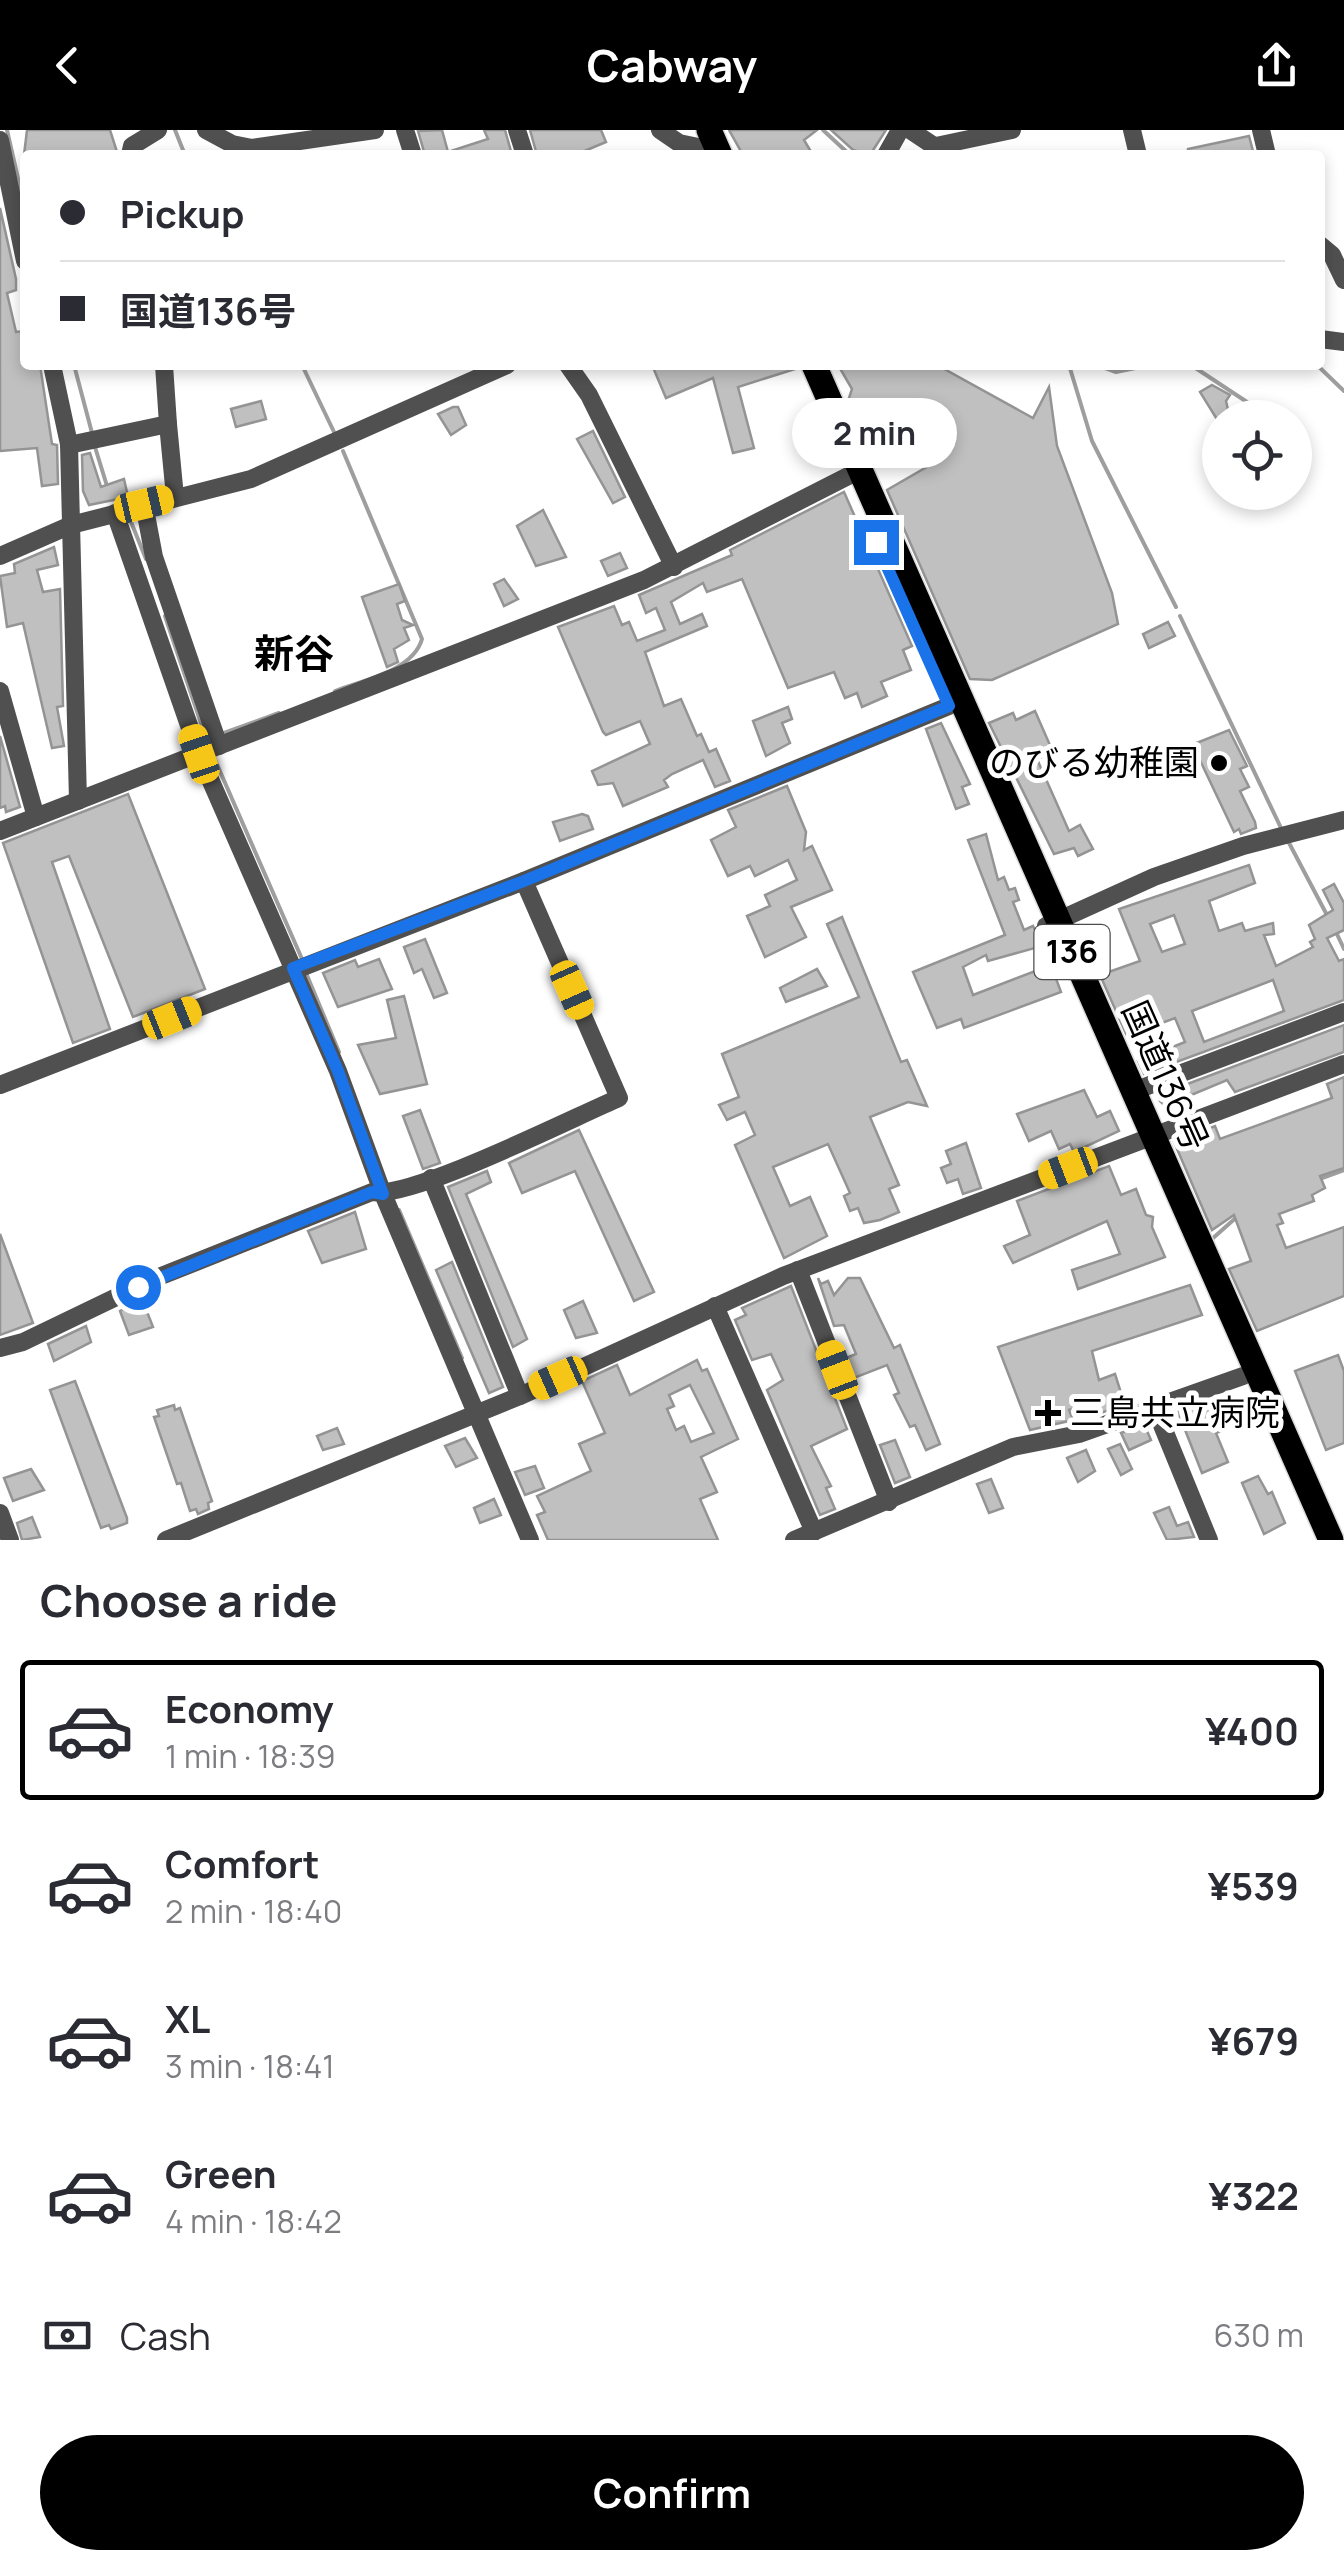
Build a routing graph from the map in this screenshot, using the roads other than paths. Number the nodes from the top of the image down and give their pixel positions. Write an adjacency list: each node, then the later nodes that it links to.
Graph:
1 (158, 130): 9 (street)
2 (206, 130): 3 (street)
3 (372, 130)
4 (660, 130): 8 (street)
5 (910, 130): 10 (street)
6 (1012, 130): 11 (street)
7 (0, 140): 12 (street)
8 (707, 144)
9 (131, 150)
10 (940, 150)
11 (944, 150)
12 (20, 237)
13 (1325, 249): 14 (street)
14 (1344, 280)
15 (53, 370): 22 (street)
16 (164, 370): 21 (street)
17 (496, 370): 24 (street)
18 (571, 370): 28 (street)
19 (801, 370): 23 (highway, 国道136号 / 136)
20 (816, 370): 23 (highway, 国道136号 / 136)
21 (168, 424): 22 (street); 24 (street)
22 (69, 445): 26 (street)
23 (854, 473): 28 (street); 30 (highway, 国道136号 / 136); 38 (highway, 国道136号 / 136)
24 (176, 497): 25 (street)
25 (127, 509): 26 (street); 31 (street); 32 (street)
26 (71, 525): 27 (street); 33 (street)
27 (0, 556)
28 (674, 566): 31 (street)
29 (0, 692): 34 (street)
30 (949, 706): 37 (street); 38 (highway, 国道136号 / 136)
31 (219, 746): 32 (street)
32 (199, 754): 33 (street); 39 (street)
33 (78, 801): 34 (street)
34 (36, 817): 36 (street)
35 (1344, 820): 38 (street)
36 (0, 831)
37 (524, 881): 39 (street); 45 (street)
38 (1052, 924): 43 (highway, 国道136号 / 136); 44 (highway, 国道136号 / 136)
39 (293, 968): 42 (street); 46 (street)
40 (1344, 1012): 43 (street)
41 (1344, 1064): 44 (street)
42 (0, 1085)
43 (1134, 1092): 44 (highway, 国道136号 / 136)
44 (1147, 1137): 47 (street); 50 (highway, 国道136号 / 136); 63 (highway, 国道136号 / 136)
45 (432, 1178): 46 (street); 51 (street)
46 (383, 1194): 49 (street); 53 (street)
47 (798, 1270): 48 (street); 54 (street)
48 (714, 1306): 51 (street); 56 (street)
49 (0, 1348)
50 (1243, 1376): 52 (street); 62 (highway, 国道136号 / 136)
51 (520, 1396): 53 (street)
52 (1154, 1408): 54 (street); 61 (street)
53 (479, 1412): 58 (street); 59 (street)
54 (889, 1502): 56 (street)
55 (0, 1513): 57 (street)
56 (814, 1532): 60 (street)
57 (10, 1540)
58 (166, 1540)
59 (530, 1540)
60 (794, 1540)
61 (1209, 1540)
62 (1316, 1540)
63 (1331, 1540)

